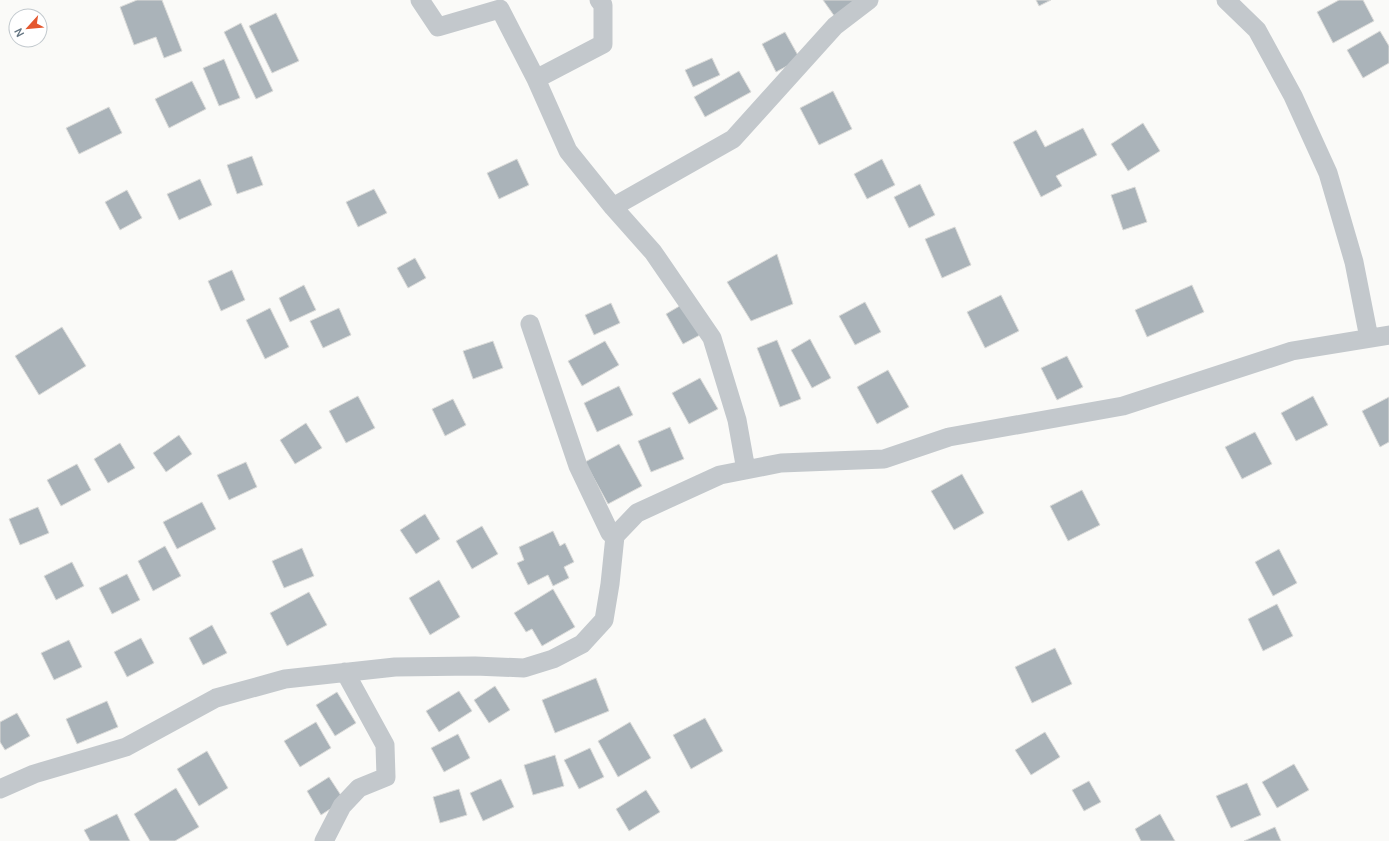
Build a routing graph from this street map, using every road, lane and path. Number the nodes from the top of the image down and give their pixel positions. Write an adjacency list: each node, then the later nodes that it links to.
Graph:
1 (420, 0): 5 (street)
2 (599, 0): 5 (street)
3 (869, 0): 6 (street)
4 (1226, 0): 9 (street)
5 (536, 79): 6 (street)
6 (613, 207): 10 (street)
7 (530, 324): 11 (street)
8 (1389, 335): 9 (street)
9 (1369, 338): 10 (street)
10 (746, 470): 11 (street)
11 (615, 536): 12 (street)
12 (345, 672): 13 (street); 14 (street)
13 (0, 789)
14 (324, 841)

